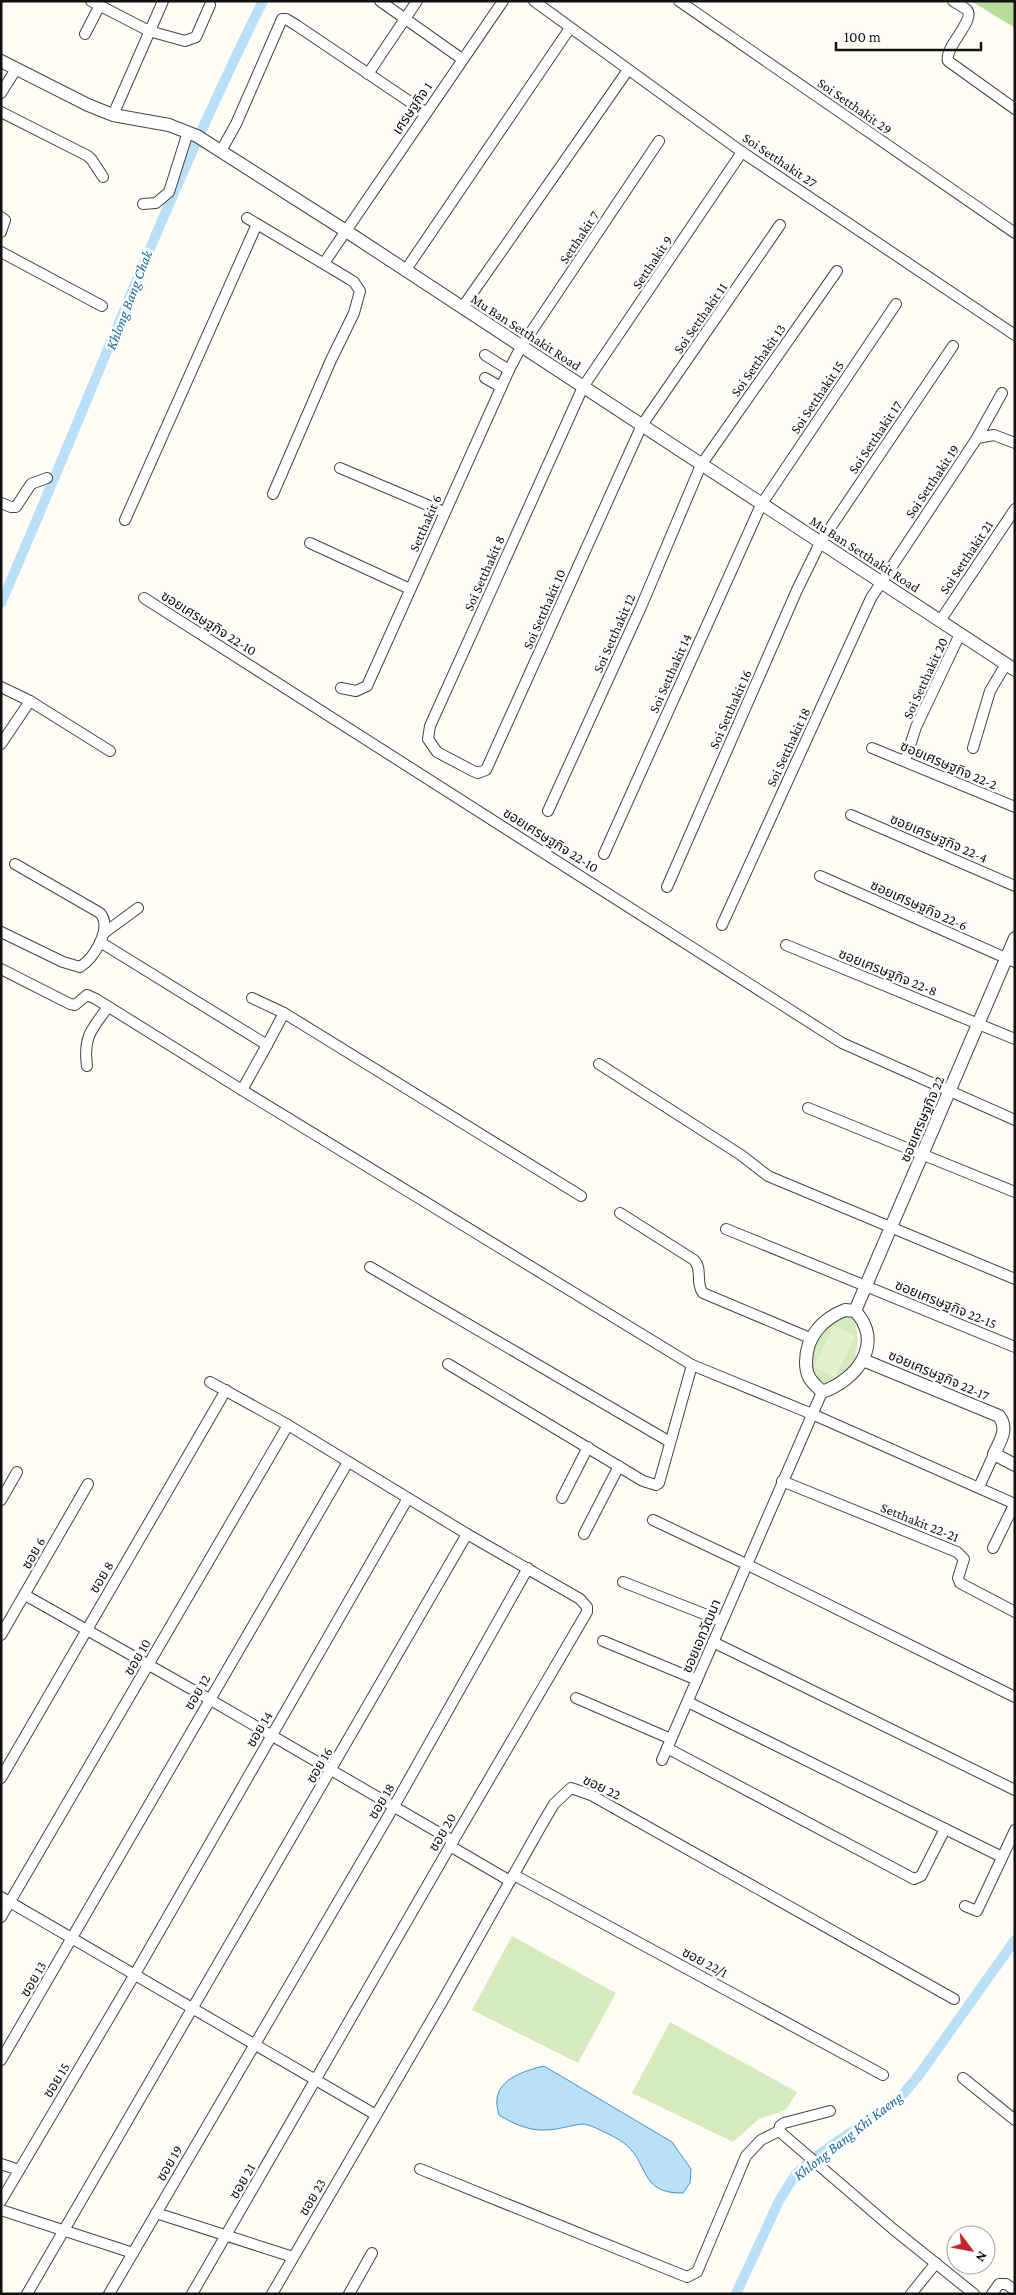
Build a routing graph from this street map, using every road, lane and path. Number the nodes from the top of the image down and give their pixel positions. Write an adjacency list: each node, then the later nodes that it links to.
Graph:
1 (163, 1): 12 (street)
2 (380, 1): 10 (street)
3 (417, 1): 10 (street)
4 (503, 1): 14 (street, เศรษฐกิจ 1)
5 (534, 1): 11 (street, Soi Setthakit 27)
6 (679, 1): 36 (street, Soi Setthakit 29)
7 (953, 1): 20 (street)
8 (94, 2): 12 (street); 13 (street)
9 (210, 6): 12 (street)
10 (405, 19): 14 (street); 18 (street)
11 (570, 28): 17 (street, Soi Setthakit 27); 39 (street)
12 (149, 31): 23 (street)
13 (85, 34)
14 (462, 59): 22 (street, เศรษฐกิจ 1)
15 (1, 61): 16 (street, Mu Ban Setthakit Road)
16 (16, 69): 19 (street); 23 (street, Mu Ban Setthakit Road)
17 (628, 70): 27 (street, Soi Setthakit 27); 43 (street)
18 (368, 74): 22 (street); 26 (street)
19 (1, 93)
20 (1015, 109)
21 (1, 112): 28 (street)
22 (425, 112): 34 (street, เศรษฐกิจ 1)
23 (113, 115): 24 (street, Mu Ban Setthakit Road)
24 (193, 134): 26 (street, Mu Ban Setthakit Road); 29 (street)
25 (659, 141): 46 (street, Setthakit 7)
26 (217, 148): 34 (street, Mu Ban Setthakit Road)
27 (742, 152): 44 (street, Soi Setthakit 27); 51 (street, Setthakit 9)
28 (103, 177)
29 (143, 204)
30 (1, 217): 35 (street)
31 (247, 218): 32 (street)
32 (257, 224): 38 (street); 64 (street)
33 (780, 225): 53 (street, Soi Setthakit 11)
34 (346, 231): 38 (street, เศรษฐกิจ 1); 39 (street, Mu Ban Setthakit Road)
35 (1, 232)
36 (1015, 233)
37 (1, 252): 42 (street)
38 (324, 263): 59 (street)
39 (405, 271): 43 (street, Mu Ban Setthakit Road)
40 (837, 272): 56 (street, Soi Setthakit 13)
41 (896, 304): 61 (street, Soi Setthakit 15)
42 (102, 306)
43 (462, 308): 46 (street, Mu Ban Setthakit Road)
44 (1015, 335)
45 (953, 346): 66 (street, Soi Setthakit 17)
46 (521, 348): 48 (street, Setthakit 6); 51 (street, Mu Ban Setthakit Road)
47 (485, 355): 48 (street)
48 (509, 370): 50 (street, Setthakit 6)
49 (485, 378): 50 (street)
50 (501, 387): 63 (street, Setthakit 6)
51 (583, 387): 53 (street, Mu Ban Setthakit Road); 80 (street, Soi Setthakit 8)
52 (1002, 393): 54 (street, Soi Setthakit 19)
53 (642, 425): 56 (street, Mu Ban Setthakit Road); 80 (street, Soi Setthakit 10)
54 (977, 438): 55 (street); 67 (street, Soi Setthakit 19)
55 (1015, 442)
56 (701, 465): 61 (street, Mu Ban Setthakit Road); 83 (street, Soi Setthakit 12)
57 (340, 468): 63 (street)
58 (47, 478): 60 (street)
59 (273, 494)
60 (1, 503)
61 (761, 505): 66 (street, Mu Ban Setthakit Road); 85 (street, Soi Setthakit 14)
62 (1015, 509): 70 (street, Soi Setthakit 21)
63 (444, 512): 68 (street, Setthakit 6)
64 (125, 520)
65 (310, 543): 68 (street)
66 (820, 543): 67 (street, Mu Ban Setthakit Road); 89 (street, Soi Setthakit 16)
67 (880, 582): 70 (street, Mu Ban Setthakit Road); 91 (street, Soi Setthakit 18)
68 (410, 589): 74 (street, Setthakit 6)
69 (144, 598): 107 (street, ซอยเศรษฐกิจ 22-10)
70 (940, 621): 71 (street, Mu Ban Setthakit Road)
71 (960, 634): 72 (street, Mu Ban Setthakit Road); 81 (street, Soi Setthakit 20)
72 (1010, 667): 78 (street)
73 (1, 687): 75 (street)
74 (340, 688)
75 (30, 702): 76 (street); 79 (street)
76 (1, 744)
77 (872, 748): 81 (street, ซอยเศรษฐกิจ 22-2)
78 (972, 748)
79 (110, 751)
80 (453, 761)
81 (905, 761): 82 (street, ซอยเศรษฐกิจ 22-2)
82 (1015, 807)
83 (548, 811)
84 (851, 815): 88 (street, ซอยเศรษฐกิจ 22-4)
85 (604, 854)
86 (15, 864): 93 (street)
87 (820, 876): 96 (street, ซอยเศรษฐกิจ 22-6)
88 (1015, 886)
89 (666, 887)
90 (138, 908): 93 (street)
91 (722, 925)
92 (1, 932): 93 (street)
93 (102, 937): 103 (street)
94 (1015, 938): 96 (street, ซอยเศรษฐกิจ 22)
95 (786, 945): 101 (street, ซอยเศรษฐกิจ 22-8)
96 (1010, 960): 101 (street, ซอยเศรษฐกิจ 22)
97 (1, 968): 99 (street)
98 (252, 998): 100 (street)
99 (108, 1007): 105 (street); 106 (street)
100 (284, 1013): 103 (street); 112 (street)
101 (979, 1024): 102 (street, ซอยเศรษฐกิจ 22-8); 107 (street, ซอยเศรษฐกิจ 22)
102 (1015, 1039)
103 (267, 1045): 106 (street)
104 (599, 1064): 114 (street)
105 (87, 1066)
106 (242, 1090): 124 (street)
107 (950, 1092): 109 (street, ซอยเศรษฐกิจ 22-10); 110 (street, ซอยเศรษฐกิจ 22)
108 (808, 1108): 110 (street)
109 (1015, 1120)
110 (923, 1155): 111 (street); 114 (street, ซอยเศรษฐกิจ 22)
111 (1015, 1192)
112 (581, 1196)
113 (620, 1213): 120 (street)
114 (892, 1227): 117 (street); 118 (street, ซอยเศรษฐกิจ 22)
115 (726, 1229): 118 (street, ซอยเศรษฐกิจ 22-15)
116 (370, 1268): 130 (street)
117 (1015, 1279)
118 (866, 1286): 119 (street, ซอยเศรษฐกิจ 22); 121 (street, ซอยเศรษฐกิจ 22-15)
119 (856, 1311): 120 (street); 122 (street)
120 (810, 1338): 127 (street)
121 (1015, 1347)
122 (863, 1360): 127 (street); 132 (street, ซอยเศรษฐกิจ 22-17)
123 (448, 1364): 131 (street)
124 (692, 1365): 128 (street); 130 (street)
125 (210, 1382): 126 (street)
126 (226, 1390): 129 (street); 154 (street, ซอย 8)
127 (822, 1392): 128 (street)
128 (812, 1414): 137 (street); 139 (street)
129 (288, 1425): 133 (street); 158 (street, ซอย 10)
130 (670, 1442): 135 (street)
131 (588, 1448): 135 (street); 141 (street)
132 (994, 1454): 134 (street); 139 (street)
133 (348, 1462): 140 (street); 162 (street, ซอย 12)
134 (1015, 1465)
135 (619, 1466): 146 (street)
136 (17, 1472): 142 (street)
137 (782, 1481): 148 (street, ซอยเอกวัฒนา); 152 (street, Setthakit 22-21)
138 (88, 1484): 151 (street, ซอย 6)
139 (979, 1487): 143 (street)
140 (408, 1498): 145 (street); 164 (street, ซอย 14)
141 (562, 1498)
142 (1, 1500)
143 (1015, 1504): 147 (street)
144 (653, 1520): 148 (street)
145 (467, 1534): 149 (street); 167 (street, ซอย 16)
146 (584, 1534)
147 (993, 1548)
148 (748, 1565): 153 (street, ซอยเอกวัฒนา); 160 (street)
149 (528, 1568): 170 (street, ซอย 18); 173 (street, ซอย 20)
150 (623, 1582): 153 (street)
151 (25, 1596): 154 (street, ซอย 22/1); 155 (street, ซอย 6)
152 (1015, 1612)
153 (722, 1621): 157 (street, ซอยเอกวัฒนา)
154 (85, 1630): 158 (street, ซอย 22/1); 168 (street, ซอย 8)
155 (1, 1635)
156 (603, 1641): 159 (street)
157 (713, 1642): 159 (street, ซอยเอกวัฒนา); 169 (street)
158 (148, 1665): 162 (street, ซอย 22/1); 176 (street, ซอย 10)
159 (697, 1680): 163 (street, ซอยเอกวัฒนา)
160 (1015, 1697)
161 (576, 1698): 165 (street)
162 (209, 1699): 164 (street, ซอย 22/1); 179 (street, ซอย 12)
163 (688, 1702): 165 (street, ซอยเอกวัฒนา); 171 (street)
164 (271, 1737): 167 (street, ซอย 22/1); 180 (street, ซอย 14)
165 (669, 1744): 166 (street, ซอยเอกวัฒนา); 171 (street)
166 (662, 1760)
167 (331, 1772): 170 (street, ซอย 22/1); 182 (street, ซอย 16)
168 (1, 1778)
169 (1015, 1790)
170 (393, 1808): 173 (street, ซอย 22/1); 183 (street, ซอย 18)
171 (945, 1828): 174 (street)
172 (1015, 1830): 174 (street)
173 (451, 1843): 175 (street, ซอย 22/1); 187 (street, ซอย 20)
174 (1002, 1857): 177 (street)
175 (512, 1878): 181 (street, ซอย 22); 185 (street, ซอย 22/1); 189 (street, ซอย 22)
176 (6, 1900): 178 (street, ซอย 10); 179 (street)
177 (965, 1906)
178 (1, 1917)
179 (72, 1937): 180 (street); 184 (street, ซอย 13)
180 (135, 1974): 182 (street); 194 (street, ซอย 15)
181 (954, 1999)
182 (193, 2009): 183 (street); 198 (street, ซอย 16)
183 (253, 2045): 187 (street); 197 (street, ซอย 19)
184 (1, 2060)
185 (883, 2075)
186 (963, 2078): 190 (street)
187 (315, 2081): 189 (street); 199 (street, ซอย 21)
188 (830, 2111): 191 (street)
189 (376, 2115): 202 (street, ซอย 23)
190 (1015, 2120)
191 (779, 2131): 193 (street); 203 (street)
192 (1, 2164): 194 (street)
193 (420, 2169)
194 (19, 2170): 195 (street, ซอย 15)
195 (1, 2201)
196 (1, 2210): 198 (street)
197 (156, 2213): 199 (street); 200 (street, ซอย 19)
198 (64, 2231): 200 (street); 206 (street, ซอย 16)
199 (226, 2235): 202 (street); 208 (street, ซอย 21)
200 (133, 2252): 207 (street, ซอย 19)
201 (372, 2252): 209 (street)
202 (293, 2257): 205 (street, ซอย 23)
203 (936, 2263): 210 (street); 211 (street)
204 (1015, 2290): 212 (street)
205 (273, 2293)
206 (27, 2294)
207 (109, 2294)
208 (192, 2294)
209 (349, 2294)
210 (911, 2294)
211 (974, 2294)
212 (992, 2294)

